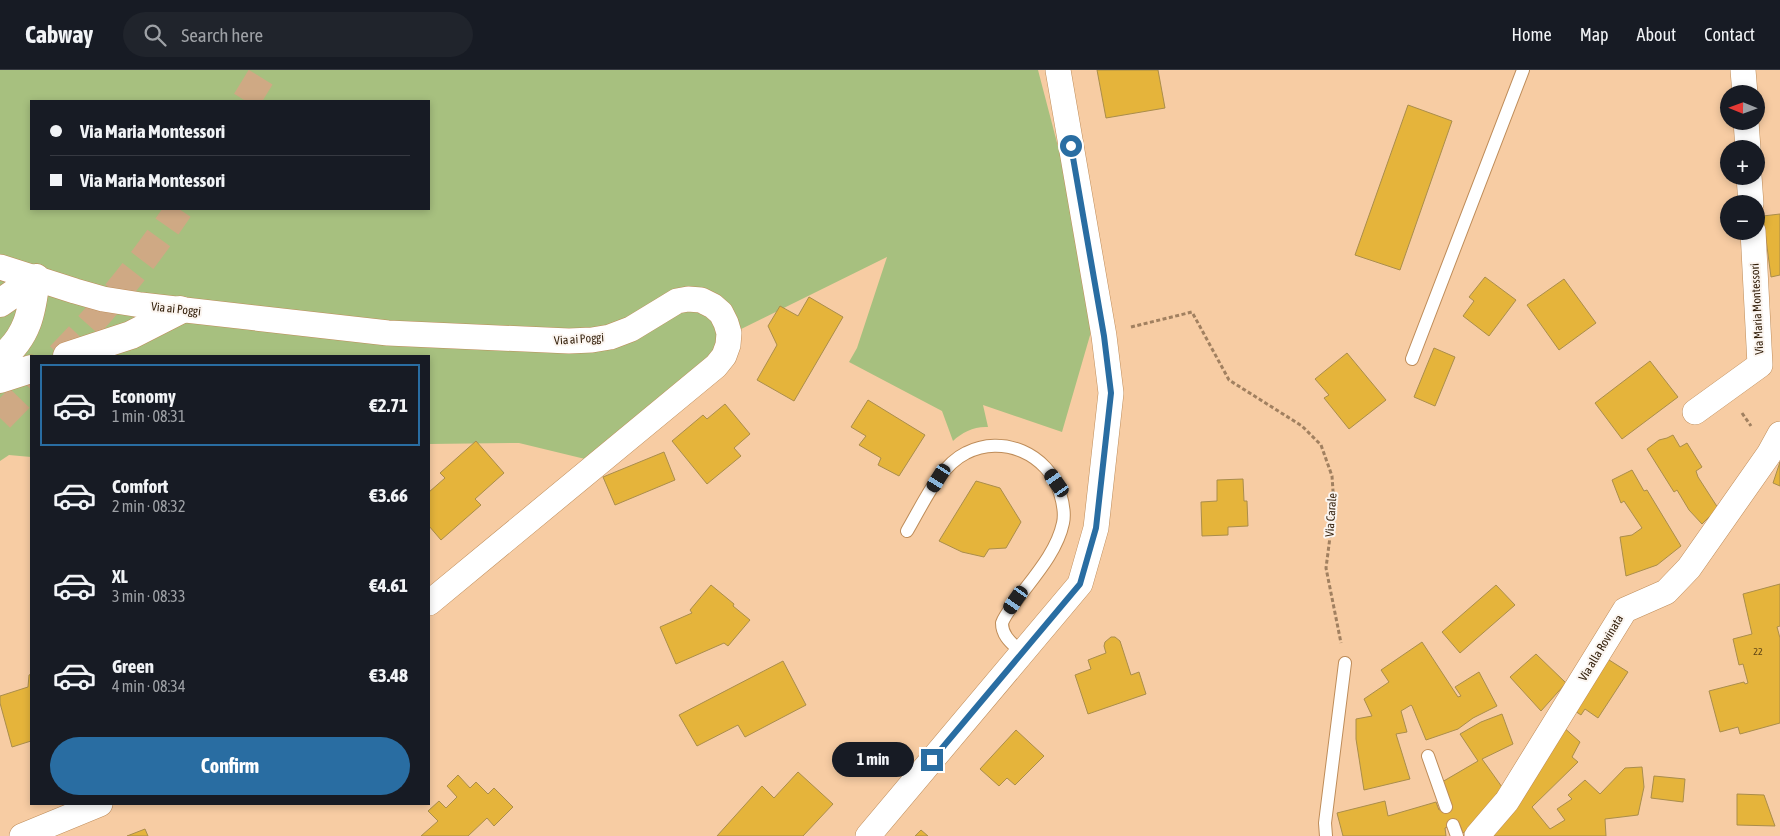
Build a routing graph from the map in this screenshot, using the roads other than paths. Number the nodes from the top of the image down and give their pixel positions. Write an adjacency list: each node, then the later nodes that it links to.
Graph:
1 (1058, 70): 19 (street)
2 (1522, 70): 12 (lane)
3 (1744, 70): 4 (street)
4 (1745, 85)
5 (1753, 240): 15 (street, Via Maria Montessori)
6 (0, 267): 7 (street, Via ai Poggi)
7 (36, 278): 8 (highway); 9 (street, Via ai Poggi); 11 (highway)
8 (0, 303)
9 (180, 310): 10 (highway); 18 (street, Via ai Poggi)
10 (70, 355)
11 (0, 359)
12 (1412, 359)
13 (30, 368): 14 (highway)
14 (0, 379)
15 (1695, 412)
16 (1775, 444): 27 (street, Via alla Rovinata)
17 (906, 531): 19 (lane)
18 (430, 602)
19 (1022, 653): 25 (street)
20 (1345, 663): 26 (lane)
21 (1428, 756): 23 (lane)
22 (98, 805): 24 (street)
23 (1446, 807)
24 (22, 836)
25 (868, 836)
26 (1326, 836)
27 (1477, 836)

